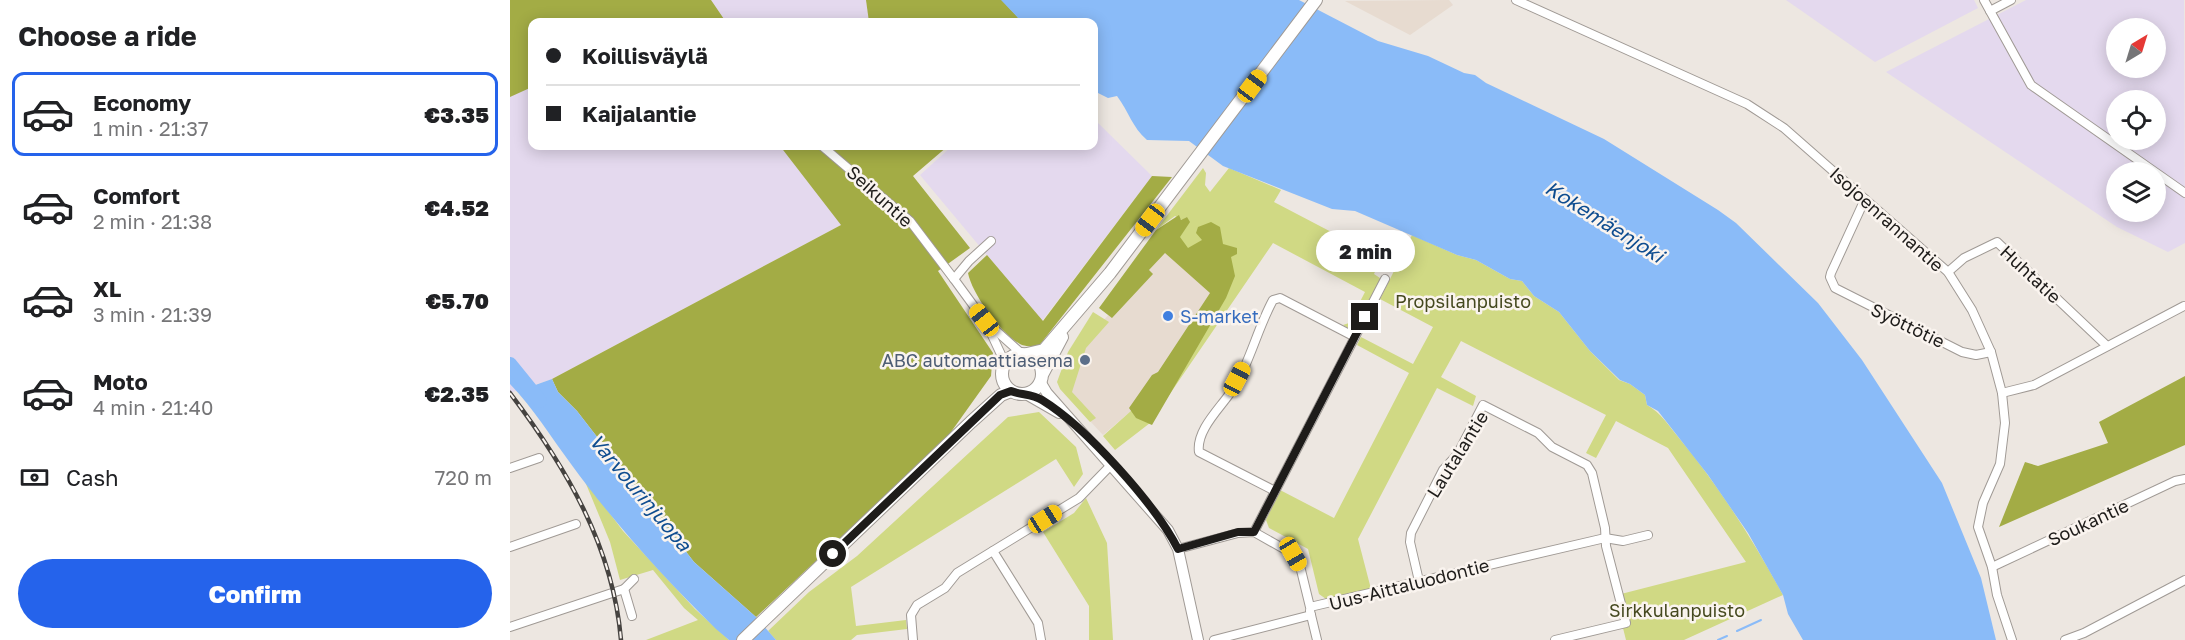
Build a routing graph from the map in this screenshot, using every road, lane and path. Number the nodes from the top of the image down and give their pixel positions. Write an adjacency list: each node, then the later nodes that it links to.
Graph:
1 (1316, 0): 14 (main road)
2 (1516, 0): 8 (street, Isojoenrannantie)
3 (1984, 0): 5 (street)
4 (2011, 0): 5 (street)
5 (1990, 11): 7 (street)
6 (827, 150): 11 (street, Seikuntie)
7 (2185, 193)
8 (1865, 199): 10 (street, Isojoenrannantie); 18 (street, Syöttötie)
9 (991, 241): 11 (street)
10 (1947, 272): 17 (street, Huhtatie); 18 (street, Isojoenrannantie)
11 (954, 279): 15 (street, Seikuntie)
12 (1385, 279): 16 (street)
13 (2184, 306): 17 (street)
14 (1077, 313): 19 (main road); 21 (main road)
15 (984, 320): 19 (street, Seikuntie); 20 (street, Seikuntie)
16 (1355, 337): 31 (street); 31 (street)
17 (2107, 346): 23 (street)
18 (1991, 352): 23 (street, Isojoenrannantie)
19 (1024, 353): 20 (main road); 21 (main road)
20 (1003, 369): 22 (main road); 25 (main road)
21 (1042, 378): 24 (main road); 26 (street)
22 (1011, 391): 24 (main road); 25 (main road)
23 (2002, 393): 39 (street, Isojoenrannantie)
24 (1026, 394): 26 (street)
25 (971, 422): 47 (main road)
26 (1081, 429): 28 (street)
27 (539, 458): 29 (street)
28 (1112, 464): 37 (street); 38 (street)
29 (510, 468)
30 (2185, 479): 39 (street, Soukantie)
31 (1275, 491): 33 (street)
32 (576, 524): 36 (street)
33 (1254, 532): 37 (street); 44 (street, Uus-Aittaluodontie)
34 (1648, 535): 35 (street, Uus-Aittaluodontie)
35 (1605, 538): 42 (street, Uus-Aittaluodontie); 42 (street, Lautalantie); 53 (street)
36 (510, 547)
37 (1178, 549): 50 (street)
38 (993, 551): 48 (street); 49 (street)
39 (1992, 567): 54 (street, Isojoenrannantie)
40 (634, 579): 43 (street)
41 (2185, 580): 55 (street)
42 (1419, 581): 44 (street, Uus-Aittaluodontie)
43 (624, 589): 45 (street); 46 (street)
44 (1310, 611): 51 (street); 52 (street)
45 (632, 616)
46 (510, 627)
47 (744, 640)
48 (913, 640)
49 (1041, 640)
50 (1198, 640)
51 (1214, 640)
52 (1317, 640)
53 (1555, 640)
54 (2012, 640)
55 (2065, 640)

